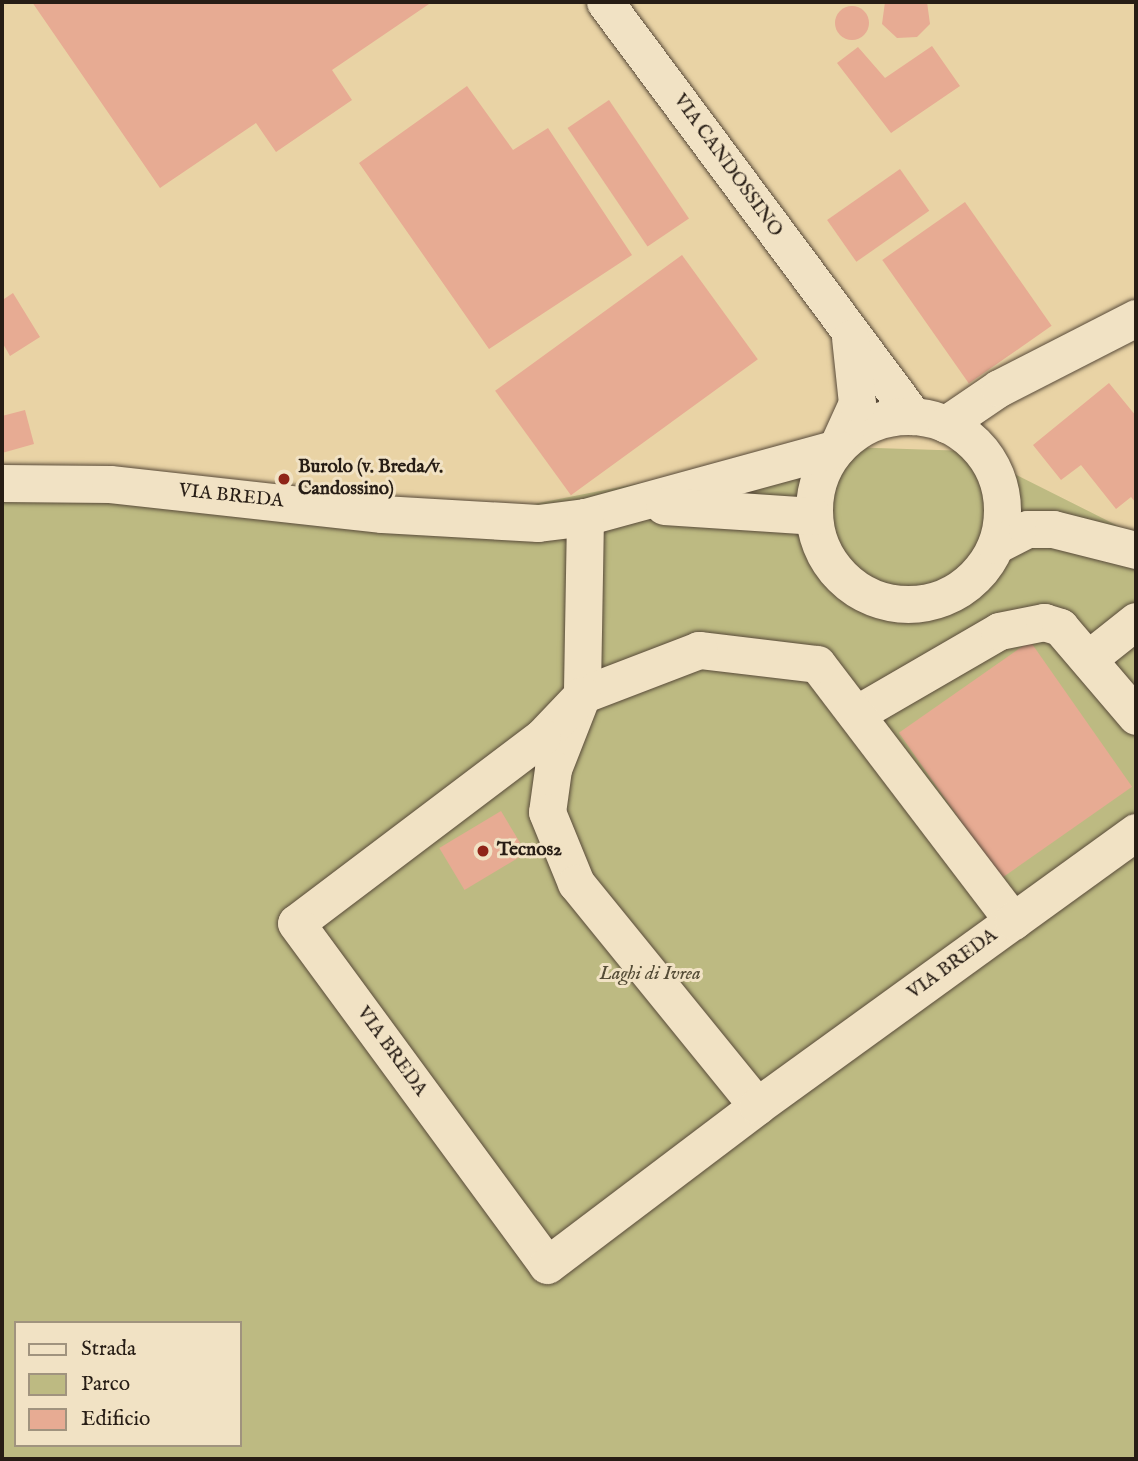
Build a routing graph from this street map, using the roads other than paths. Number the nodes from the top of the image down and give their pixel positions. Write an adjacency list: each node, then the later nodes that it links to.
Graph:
1 (612, 4): 3 (street, VIA CANDOSSINO)
2 (1136, 318): 4 (street)
3 (848, 331): 4 (street, VIA CANDOSSINO); 5 (street, VIA CANDOSSINO)
4 (956, 437): 5 (street); 10 (street, VIA CANDOSSINO); 11 (street)
5 (837, 448): 7 (street, VIA BREDA); 8 (street)
6 (2, 483): 9 (street, VIA BREDA)
7 (628, 505): 8 (street, VIA BREDA); 9 (street, VIA BREDA)
8 (813, 516): 11 (street)
9 (585, 517): 15 (street)
10 (1053, 529): 11 (street); 12 (street)
11 (996, 545)
12 (1136, 550)
13 (1136, 621): 14 (street)
14 (1088, 659): 16 (street); 17 (street)
15 (582, 695): 16 (street, VIA BREDA); 20 (street); 20 (street, VIA BREDA)
16 (856, 715): 19 (street, VIA BREDA)
17 (1136, 716)
18 (1136, 832): 19 (street, VIA BREDA)
19 (1013, 921): 20 (street, VIA BREDA)
20 (757, 1106)

